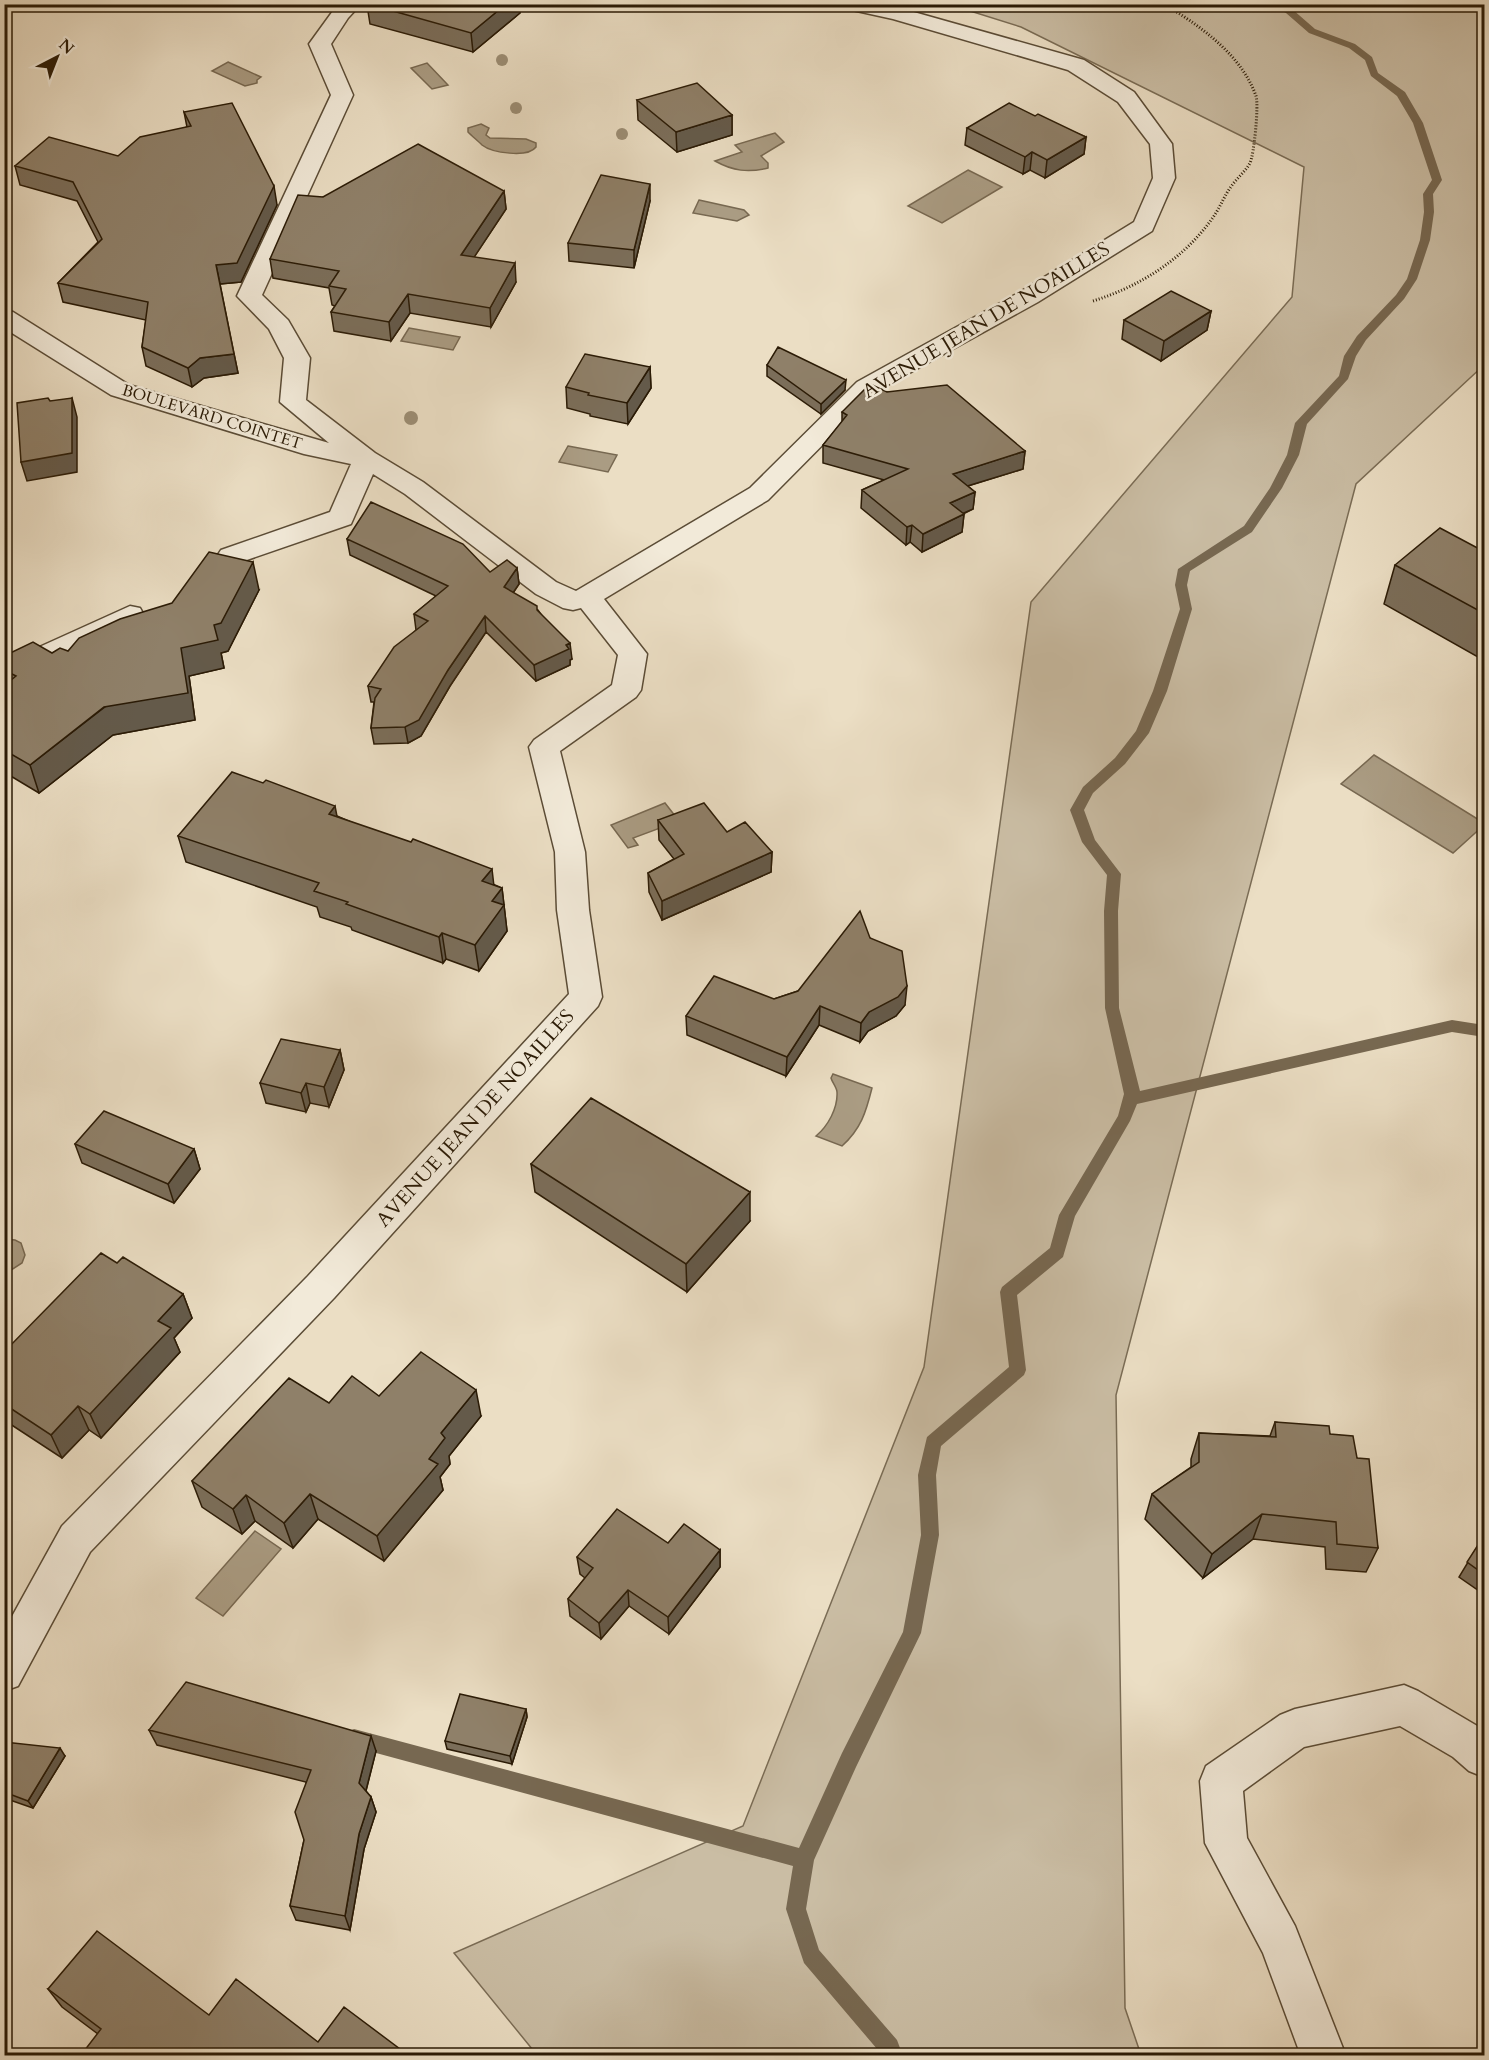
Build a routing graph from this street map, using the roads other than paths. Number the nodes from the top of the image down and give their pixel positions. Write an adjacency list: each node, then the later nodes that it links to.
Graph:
1 (351, 4): 4 (street)
2 (850, 4): 6 (street, AVENUE JEAN DE NOAILLES)
3 (4, 317): 4 (street, BOULEVARD COINTET)
4 (366, 459): 5 (street); 6 (street)
5 (231, 556)
6 (587, 597): 9 (street, AVENUE JEAN DE NOAILLES)
7 (130, 615): 8 (street)
8 (4, 676)
9 (4, 1672)
10 (1485, 1756): 11 (street)
11 (1324, 2055)

